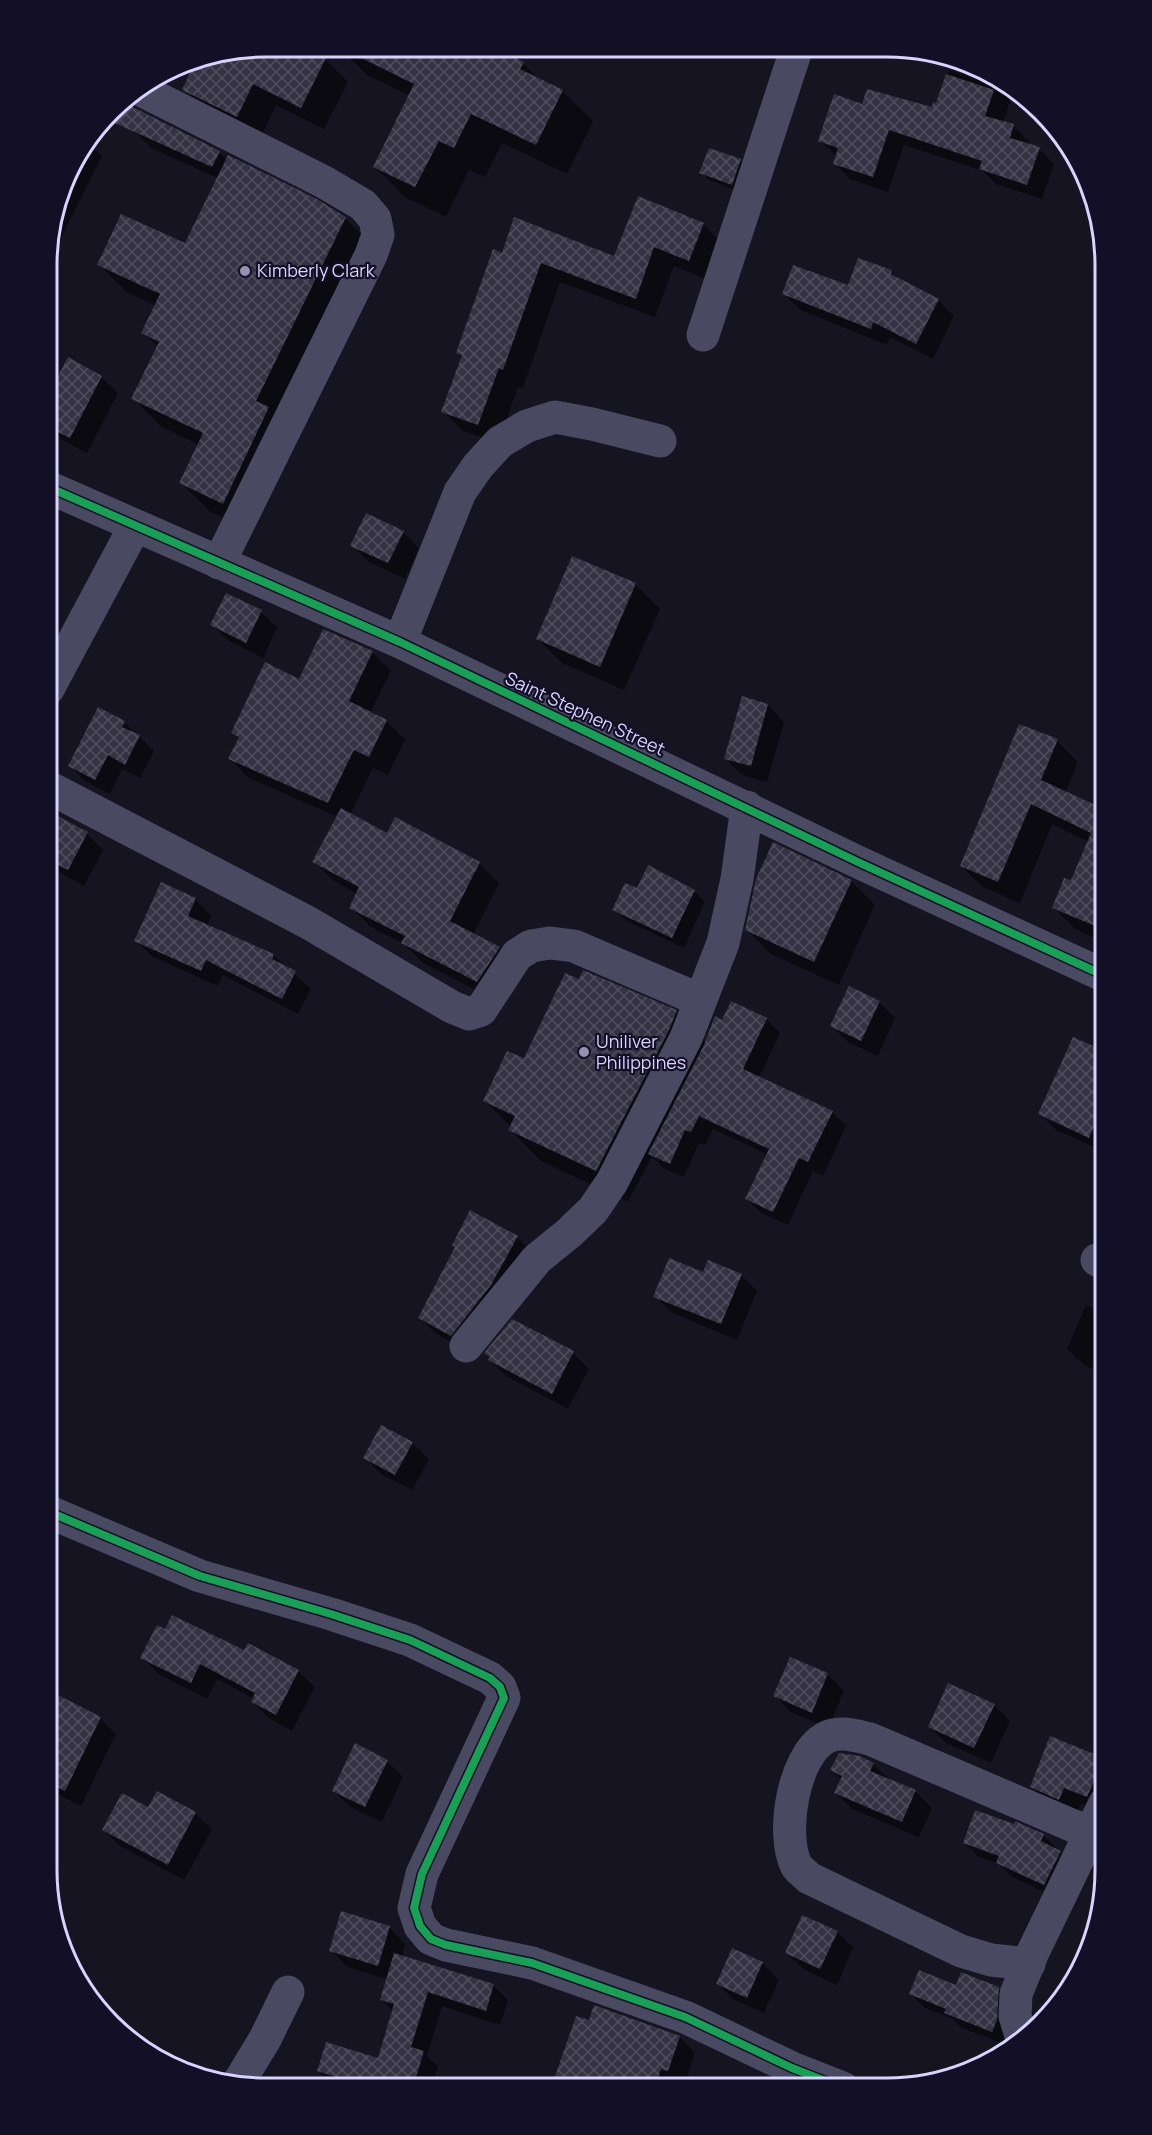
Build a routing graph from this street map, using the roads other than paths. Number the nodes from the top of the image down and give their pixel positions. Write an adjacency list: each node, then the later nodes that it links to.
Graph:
1 (794, 57): 3 (street)
2 (147, 93): 7 (street)
3 (704, 335)
4 (660, 441): 8 (street)
5 (57, 491): 6 (street, Saint Stephen Street)
6 (135, 526): 7 (street, Saint Stephen Street); 9 (street)
7 (219, 563): 8 (street, Saint Stephen Street)
8 (400, 642): 11 (street, Saint Stephen Street)
9 (57, 672)
10 (57, 792): 13 (street)
11 (747, 807): 12 (street, Saint Stephen Street); 13 (street)
12 (1095, 971)
13 (700, 1000): 14 (street)
14 (466, 1346)
15 (57, 1515): 22 (street)
16 (1095, 1823): 17 (street)
17 (1090, 1833): 18 (street); 18 (street)
18 (1029, 1964): 20 (street)
19 (288, 1992): 21 (street)
20 (1019, 2030)
21 (242, 2076)
22 (818, 2078)

